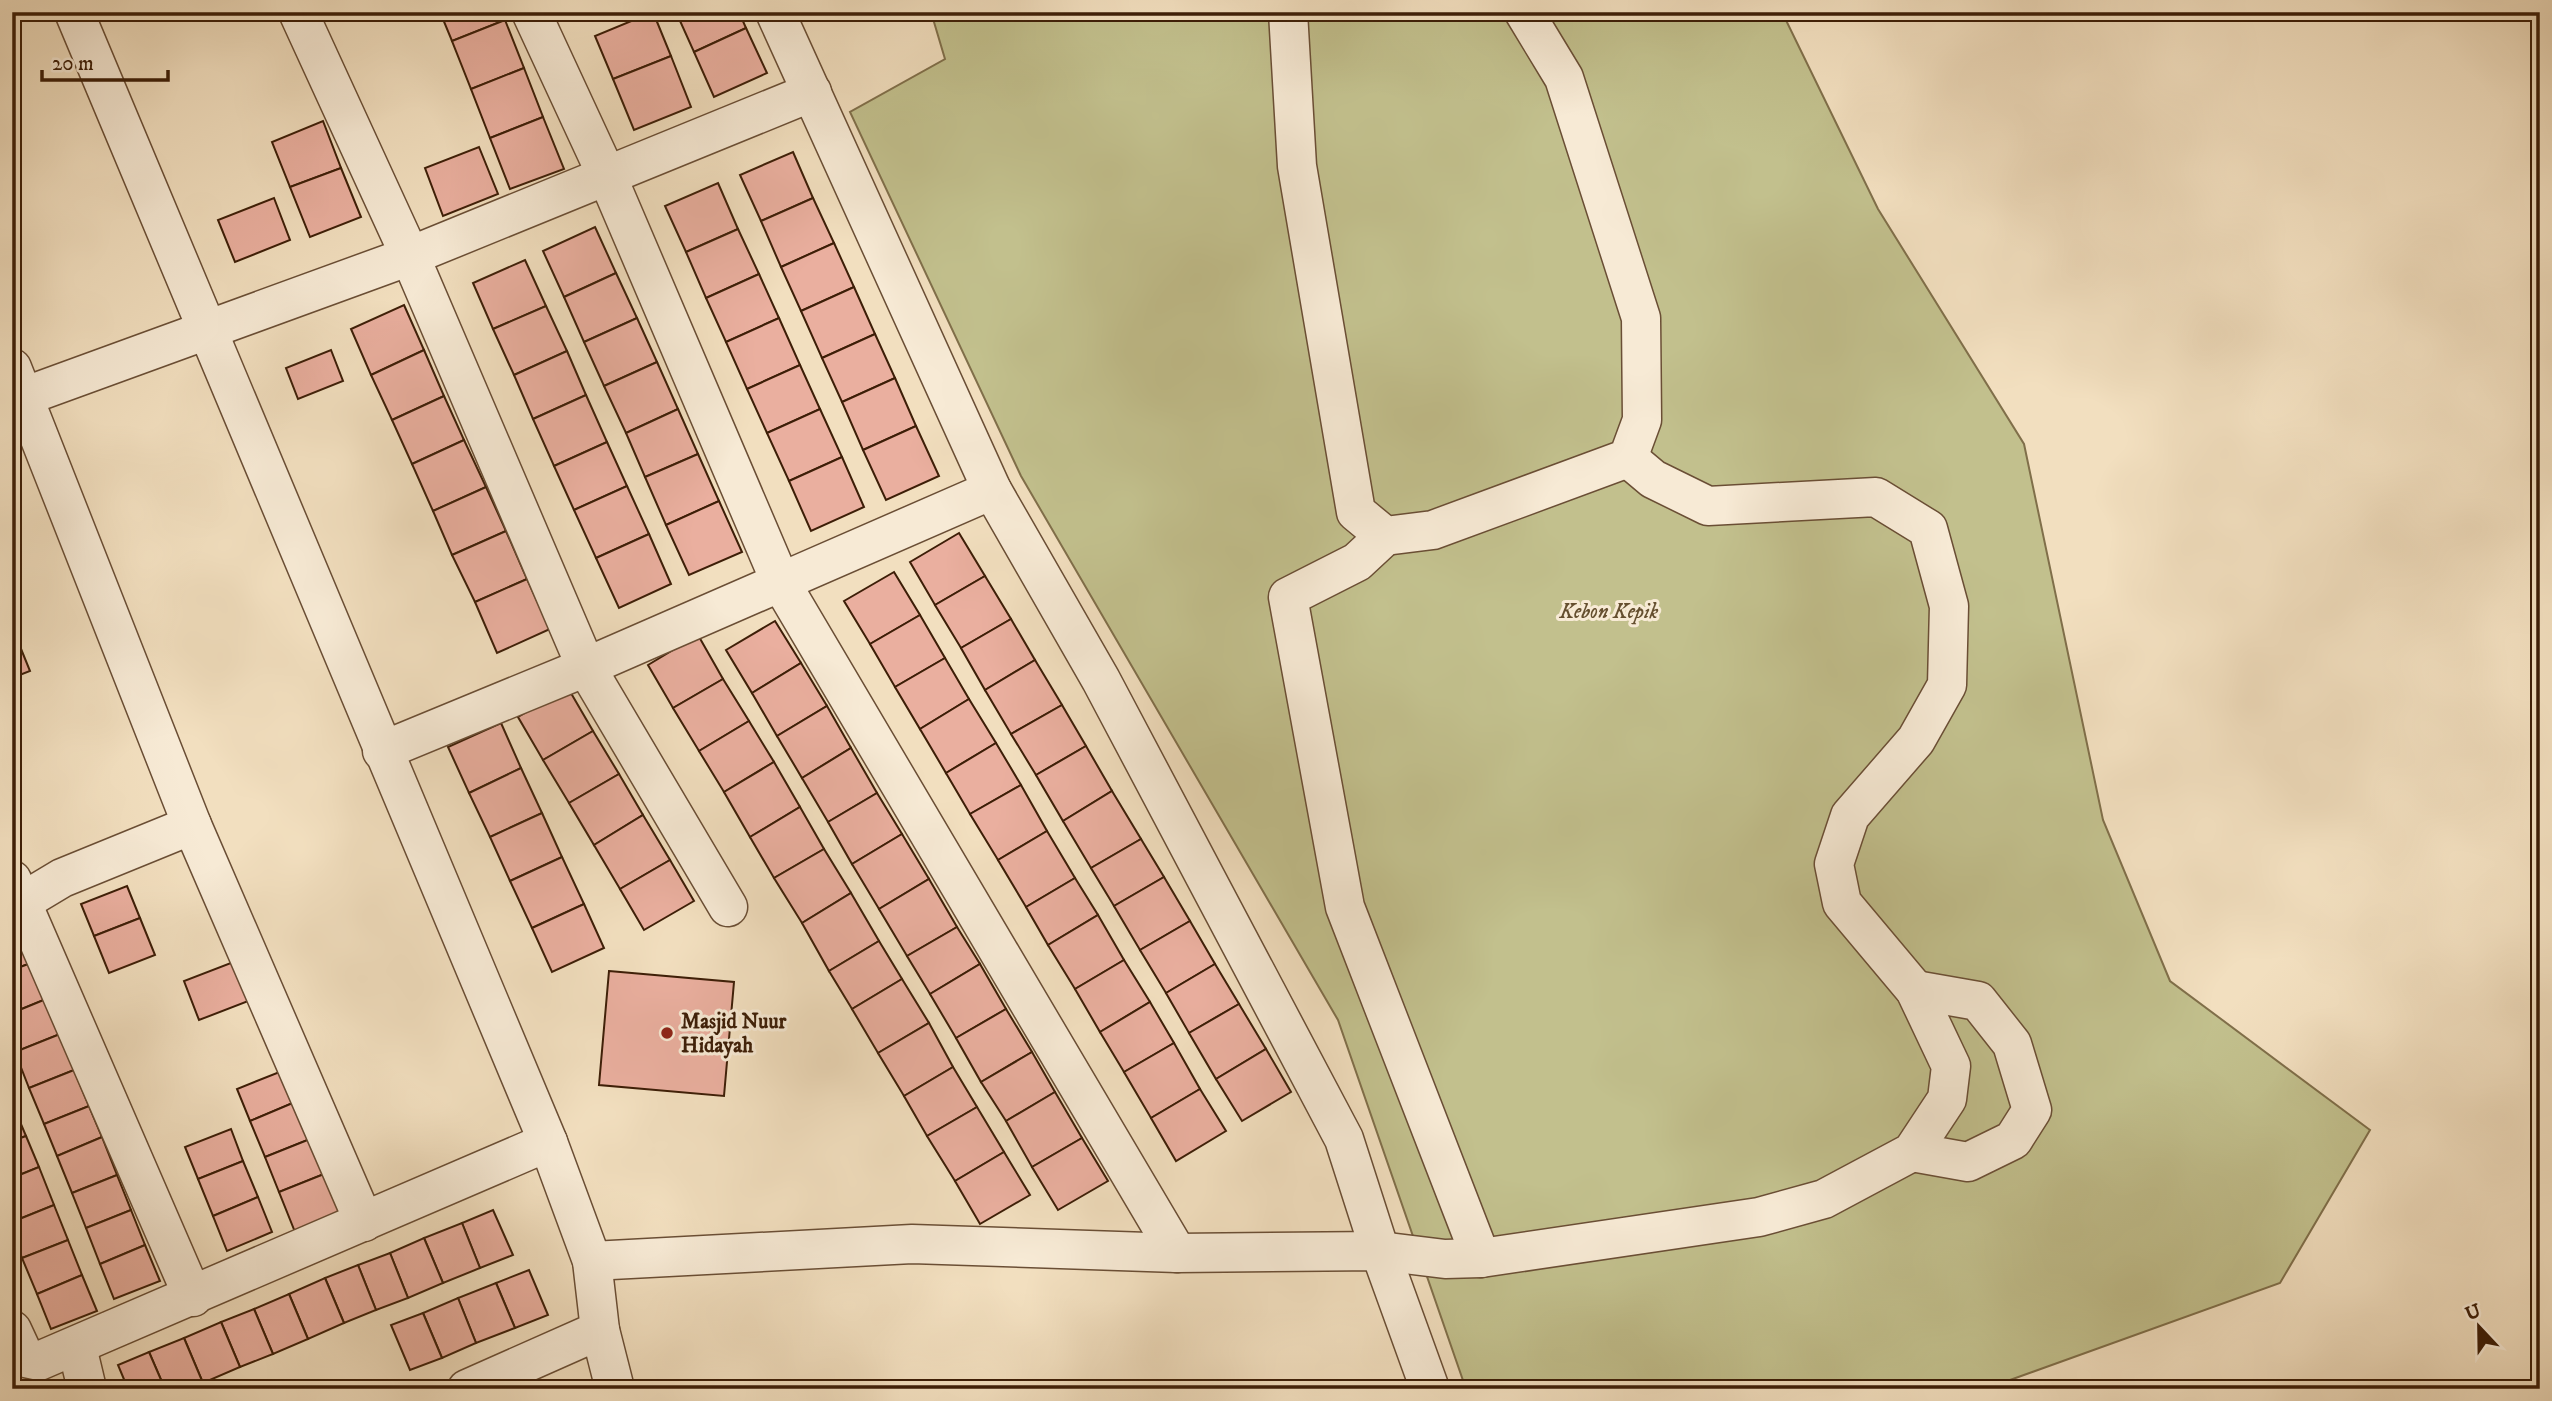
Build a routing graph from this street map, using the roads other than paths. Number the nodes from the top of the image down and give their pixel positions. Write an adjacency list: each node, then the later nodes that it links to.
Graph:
1 (74, 12): 10 (street)
2 (298, 12): 9 (street)
3 (531, 12): 8 (street)
4 (775, 12): 7 (street)
5 (1288, 12): 14 (street)
6 (1524, 12): 12 (street)
7 (812, 92): 8 (street); 13 (street)
8 (607, 176): 9 (street); 15 (street)
9 (410, 256): 10 (street); 16 (street)
10 (207, 331): 11 (street); 17 (street)
11 (16, 388): 18 (street)
12 (1628, 458): 14 (street); 21 (street)
13 (992, 490): 15 (street); 25 (street)
14 (1385, 536): 27 (street)
15 (781, 583): 16 (street); 26 (street)
16 (586, 667): 17 (street); 20 (street)
17 (382, 751): 22 (street)
18 (192, 825): 19 (street); 24 (street)
19 (16, 897): 29 (street)
20 (728, 907)
21 (1915, 990): 23 (street); 23 (street)
22 (548, 1142): 24 (street); 28 (street)
23 (1912, 1152): 27 (street)
24 (364, 1222): 29 (street)
25 (1380, 1251): 26 (street); 27 (street); 36 (street)
26 (1177, 1253): 28 (street)
27 (1481, 1258)
28 (592, 1261): 30 (street)
29 (193, 1297): 31 (street)
30 (600, 1331): 34 (street); 35 (street)
31 (77, 1347): 32 (street); 33 (street)
32 (16, 1352)
33 (88, 1389)
34 (467, 1389)
35 (615, 1389)
36 (1430, 1389)

